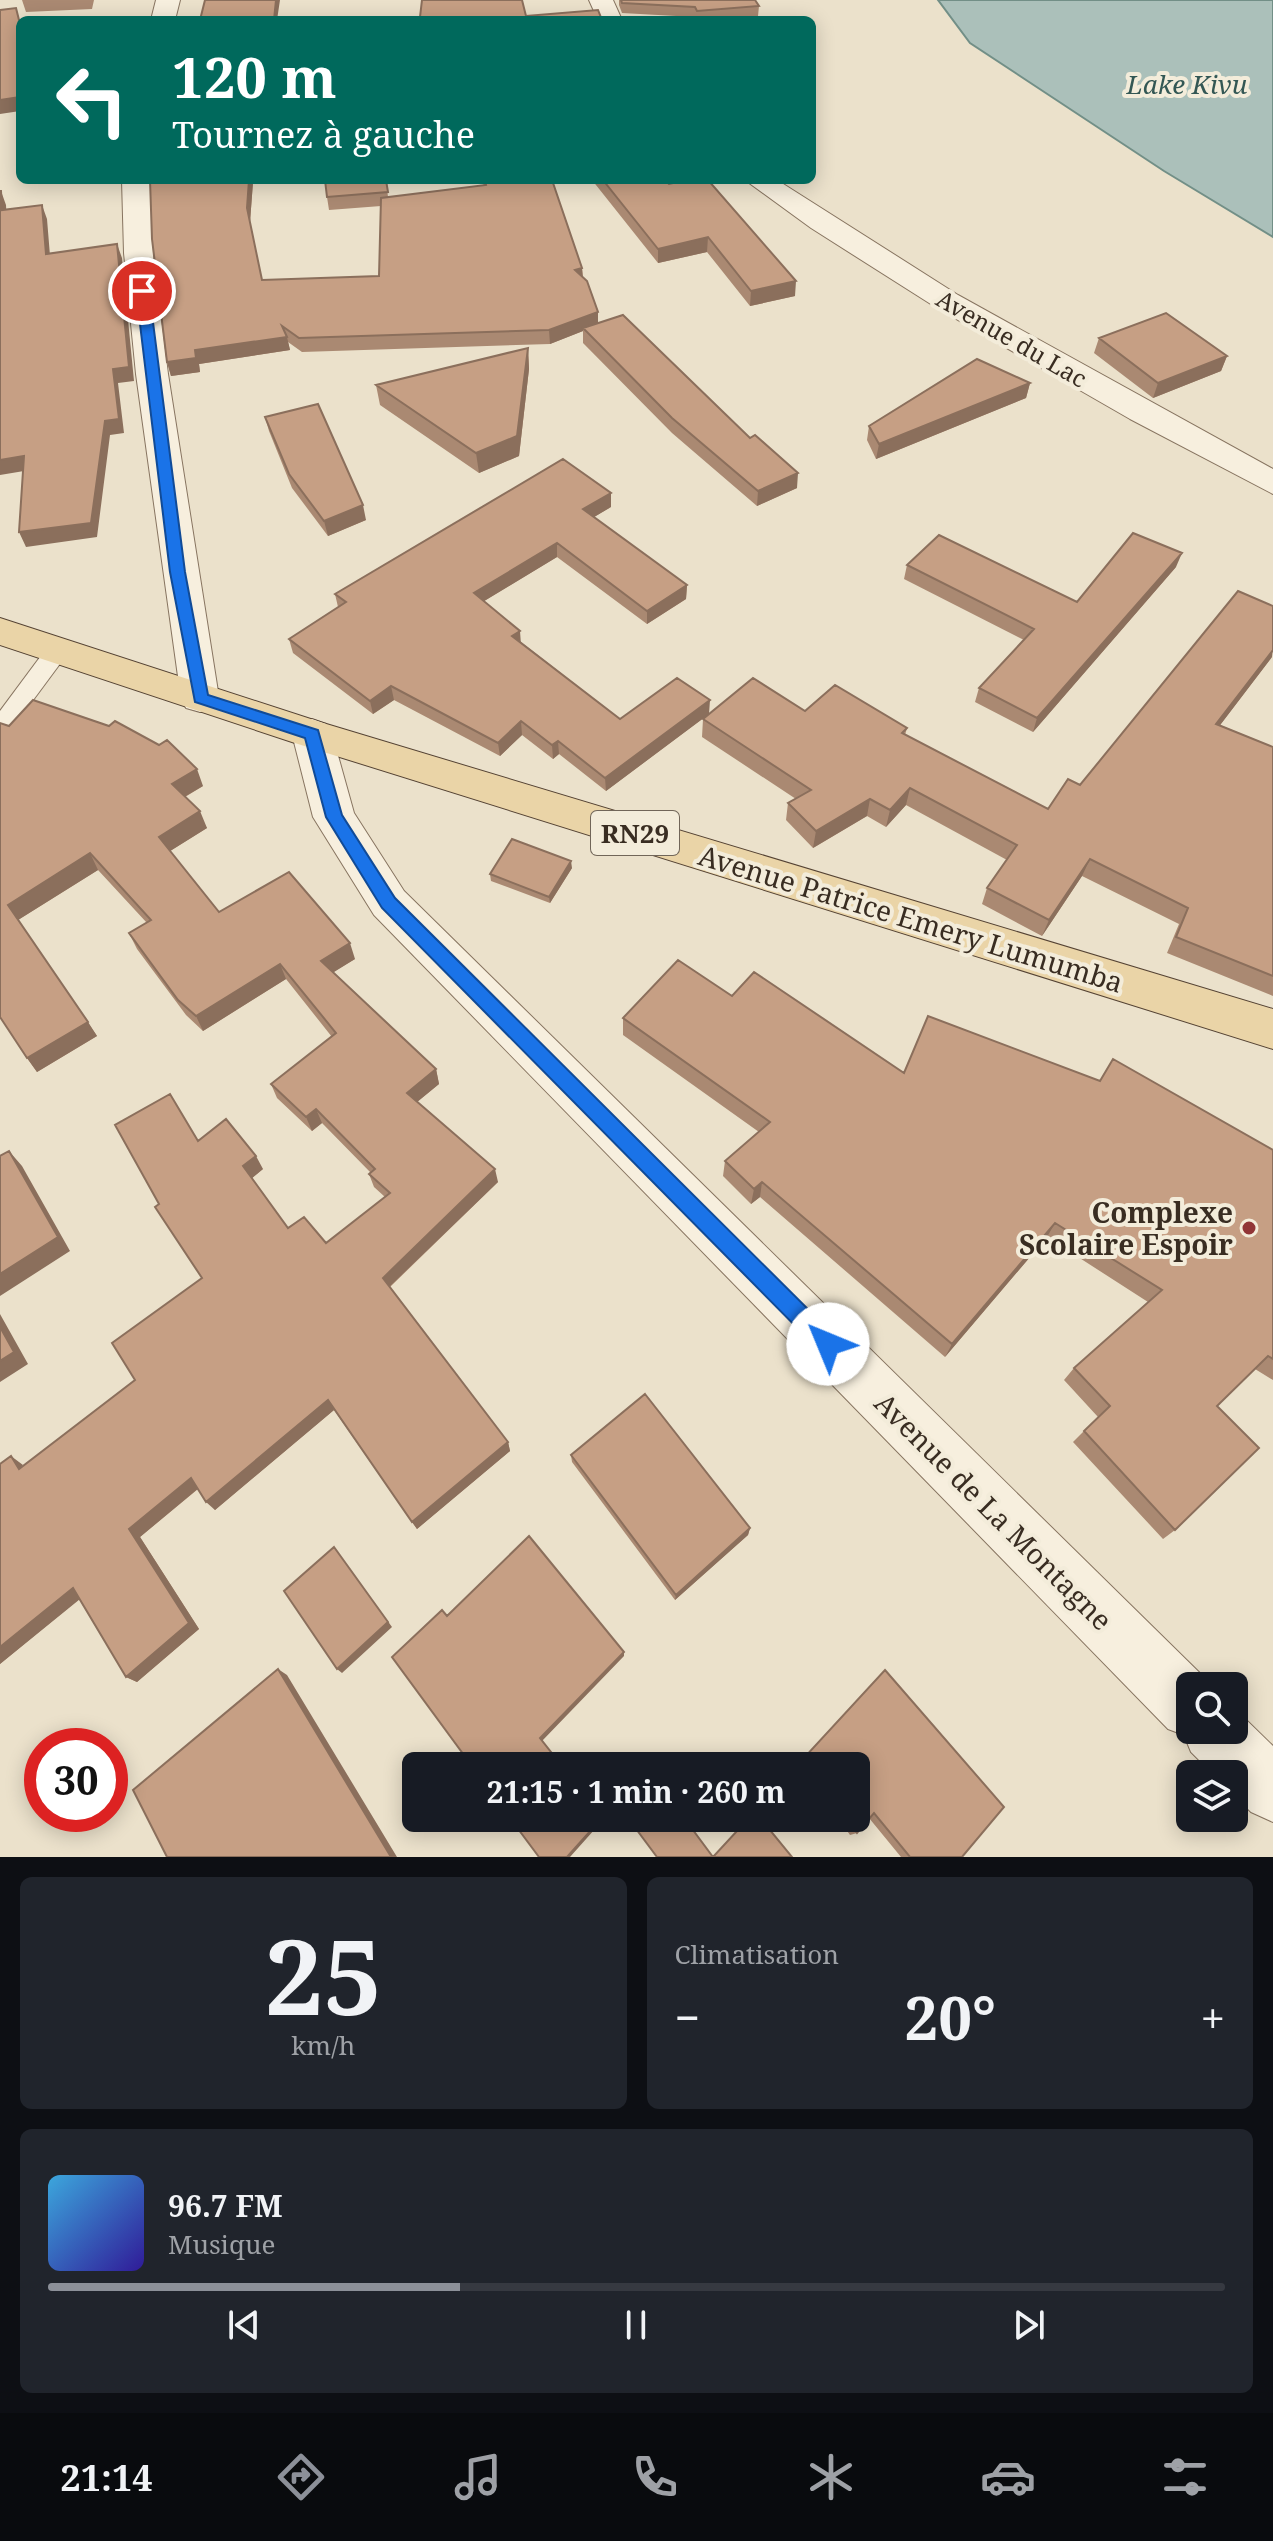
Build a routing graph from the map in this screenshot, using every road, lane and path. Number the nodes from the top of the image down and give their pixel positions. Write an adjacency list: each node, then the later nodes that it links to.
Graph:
1 (136, 184): 6 (street)
2 (765, 184): 3 (street, Avenue du Lac)
3 (1273, 483)
4 (0, 631): 5 (main road, Avenue Patrice Emery Lumumba / RN29)
5 (57, 651): 6 (main road, Avenue Patrice Emery Lumumba / RN29); 7 (lane)
6 (200, 698): 8 (main road, Avenue Patrice Emery Lumumba / RN29)
7 (0, 728)
8 (312, 734): 9 (main road, Avenue Patrice Emery Lumumba / RN29); 10 (street, Avenue de La Montagne)
9 (1273, 1029)
10 (1176, 1693)
11 (1227, 1744): 12 (street)
12 (1273, 1790)

